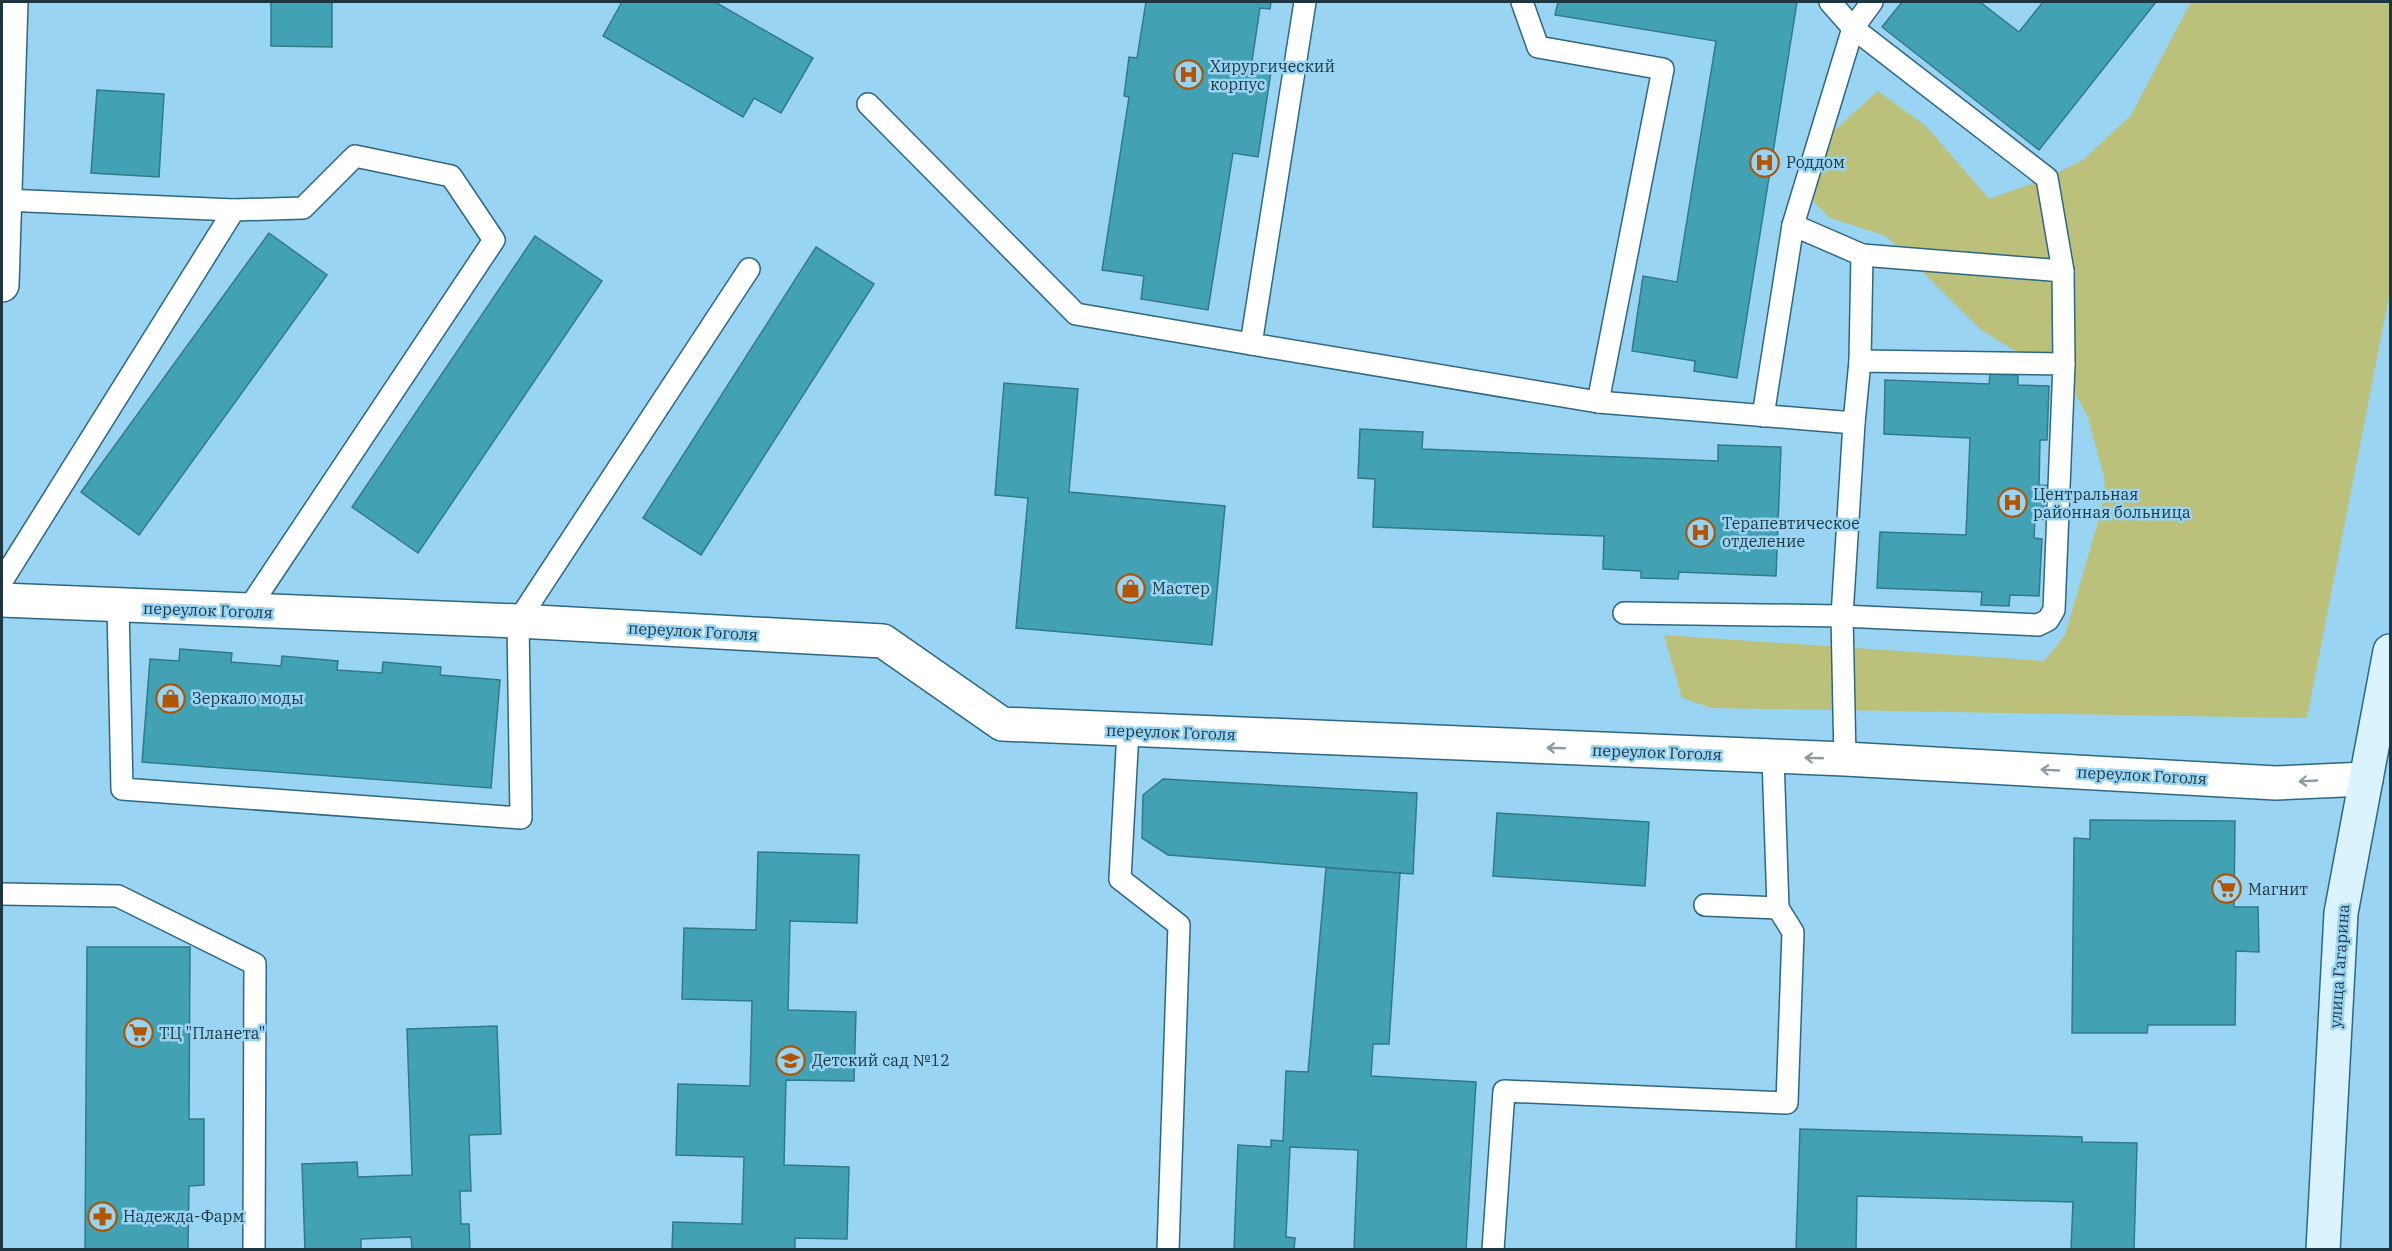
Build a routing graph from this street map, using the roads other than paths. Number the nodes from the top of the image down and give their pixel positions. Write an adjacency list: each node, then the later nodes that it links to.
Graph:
1 (11, 2): 8 (street)
2 (1305, 2): 15 (lane)
3 (1522, 2): 18 (lane)
4 (1830, 2): 6 (lane)
5 (1872, 2): 6 (lane)
6 (1853, 28): 10 (lane); 13 (lane)
7 (867, 104): 15 (lane)
8 (4, 200): 9 (lane); 14 (street)
9 (234, 210): 21 (lane); 24 (lane)
10 (1793, 225): 11 (lane); 19 (lane)
11 (1862, 255): 13 (lane); 16 (lane)
12 (748, 269): 27 (lane)
13 (2063, 271): 17 (lane)
14 (2, 285)
15 (1251, 344): 18 (lane)
16 (1860, 361): 17 (lane); 20 (lane)
17 (2064, 364): 26 (lane)
18 (1598, 402): 19 (lane)
19 (1763, 416): 20 (lane)
20 (1854, 423): 26 (lane)
21 (2, 581)
22 (2, 600): 23 (street, переулок Гоголя)
23 (118, 606): 24 (street, переулок Гоголя); 27 (lane)
24 (247, 612): 27 (street, переулок Гоголя)
25 (1624, 613): 26 (lane)
26 (1842, 616): 32 (lane)
27 (518, 621): 29 (street, переулок Гоголя)
28 (2391, 651): 30 (main road, улица Гагарина)
29 (1128, 731): 31 (street, переулок Гоголя, one-way to 29); 38 (lane)
30 (2382, 735): 33 (main road, улица Гагарина)
31 (1773, 757): 32 (street, переулок Гоголя, one-way to 31); 36 (lane)
32 (1845, 759): 33 (street, переулок Гоголя, one-way to 32)
33 (2366, 779): 40 (main road, улица Гагарина)
34 (2, 894): 37 (lane)
35 (1705, 905): 36 (lane)
36 (1778, 908): 39 (lane)
37 (254, 1250)
38 (1168, 1250)
39 (1493, 1250)
40 (2323, 1250)

